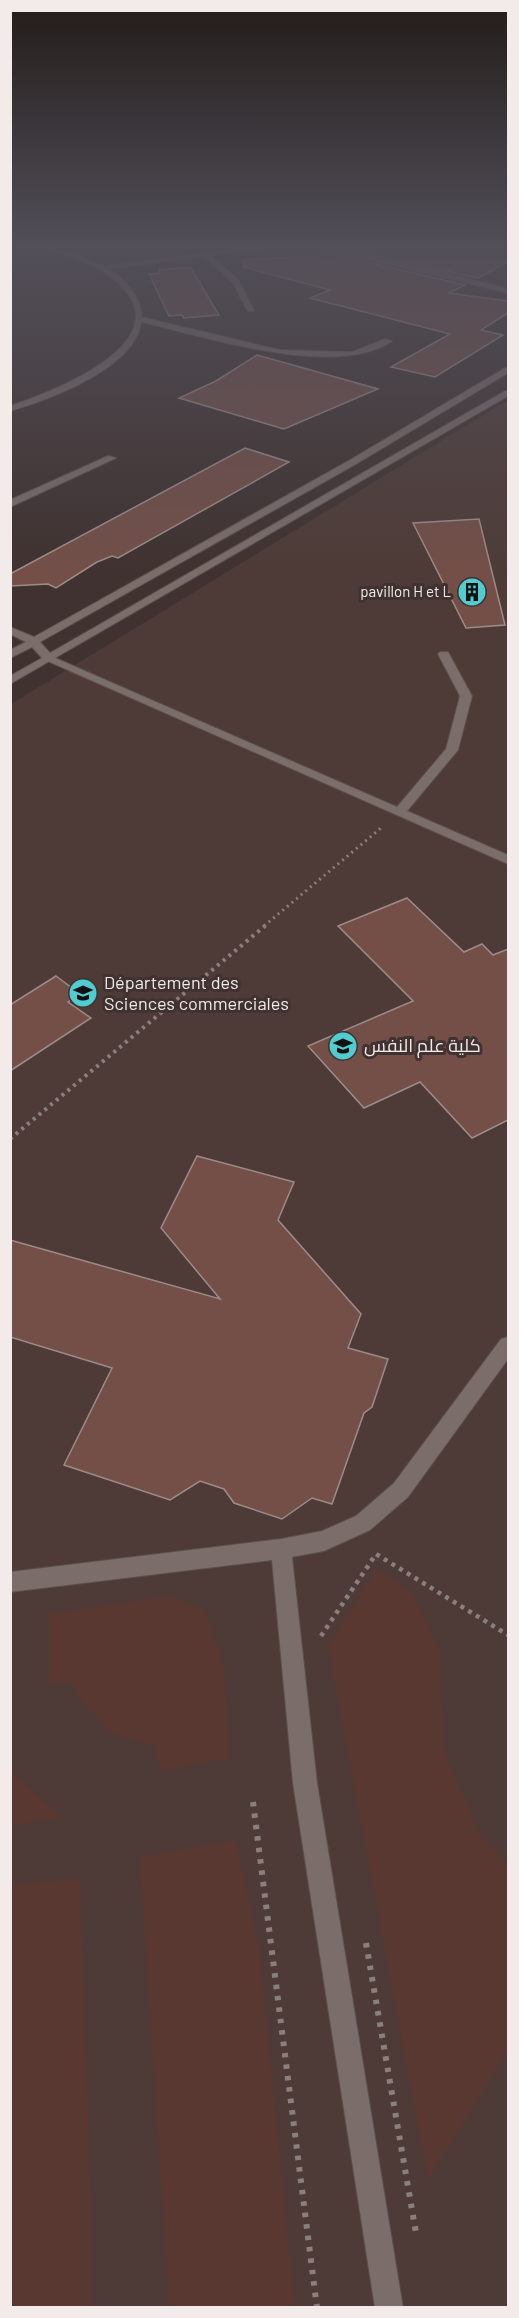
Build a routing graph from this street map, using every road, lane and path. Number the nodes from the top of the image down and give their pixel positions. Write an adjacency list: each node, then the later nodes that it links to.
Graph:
1 (114, 356): 4 (main road)
2 (508, 370): 8 (main road)
3 (508, 393): 11 (main road)
4 (10, 409)
5 (111, 458): 6 (main road)
6 (10, 504)
7 (10, 630): 8 (main road)
8 (33, 641): 10 (main road); 11 (main road)
9 (444, 654): 13 (main road)
10 (10, 655): 11 (main road)
11 (49, 659): 12 (main road); 13 (main road)
12 (10, 681)
13 (399, 812): 14 (main road); 15 (path)
14 (508, 860)
15 (10, 1140)
16 (508, 1345): 17 (main road)
17 (281, 1549): 18 (main road); 25 (main road)
18 (10, 1582)
19 (508, 1635): 20 (path)
20 (321, 1646)
21 (253, 1802): 24 (path)
22 (365, 1938): 23 (path)
23 (416, 2233)
24 (317, 2307)
25 (389, 2307)

